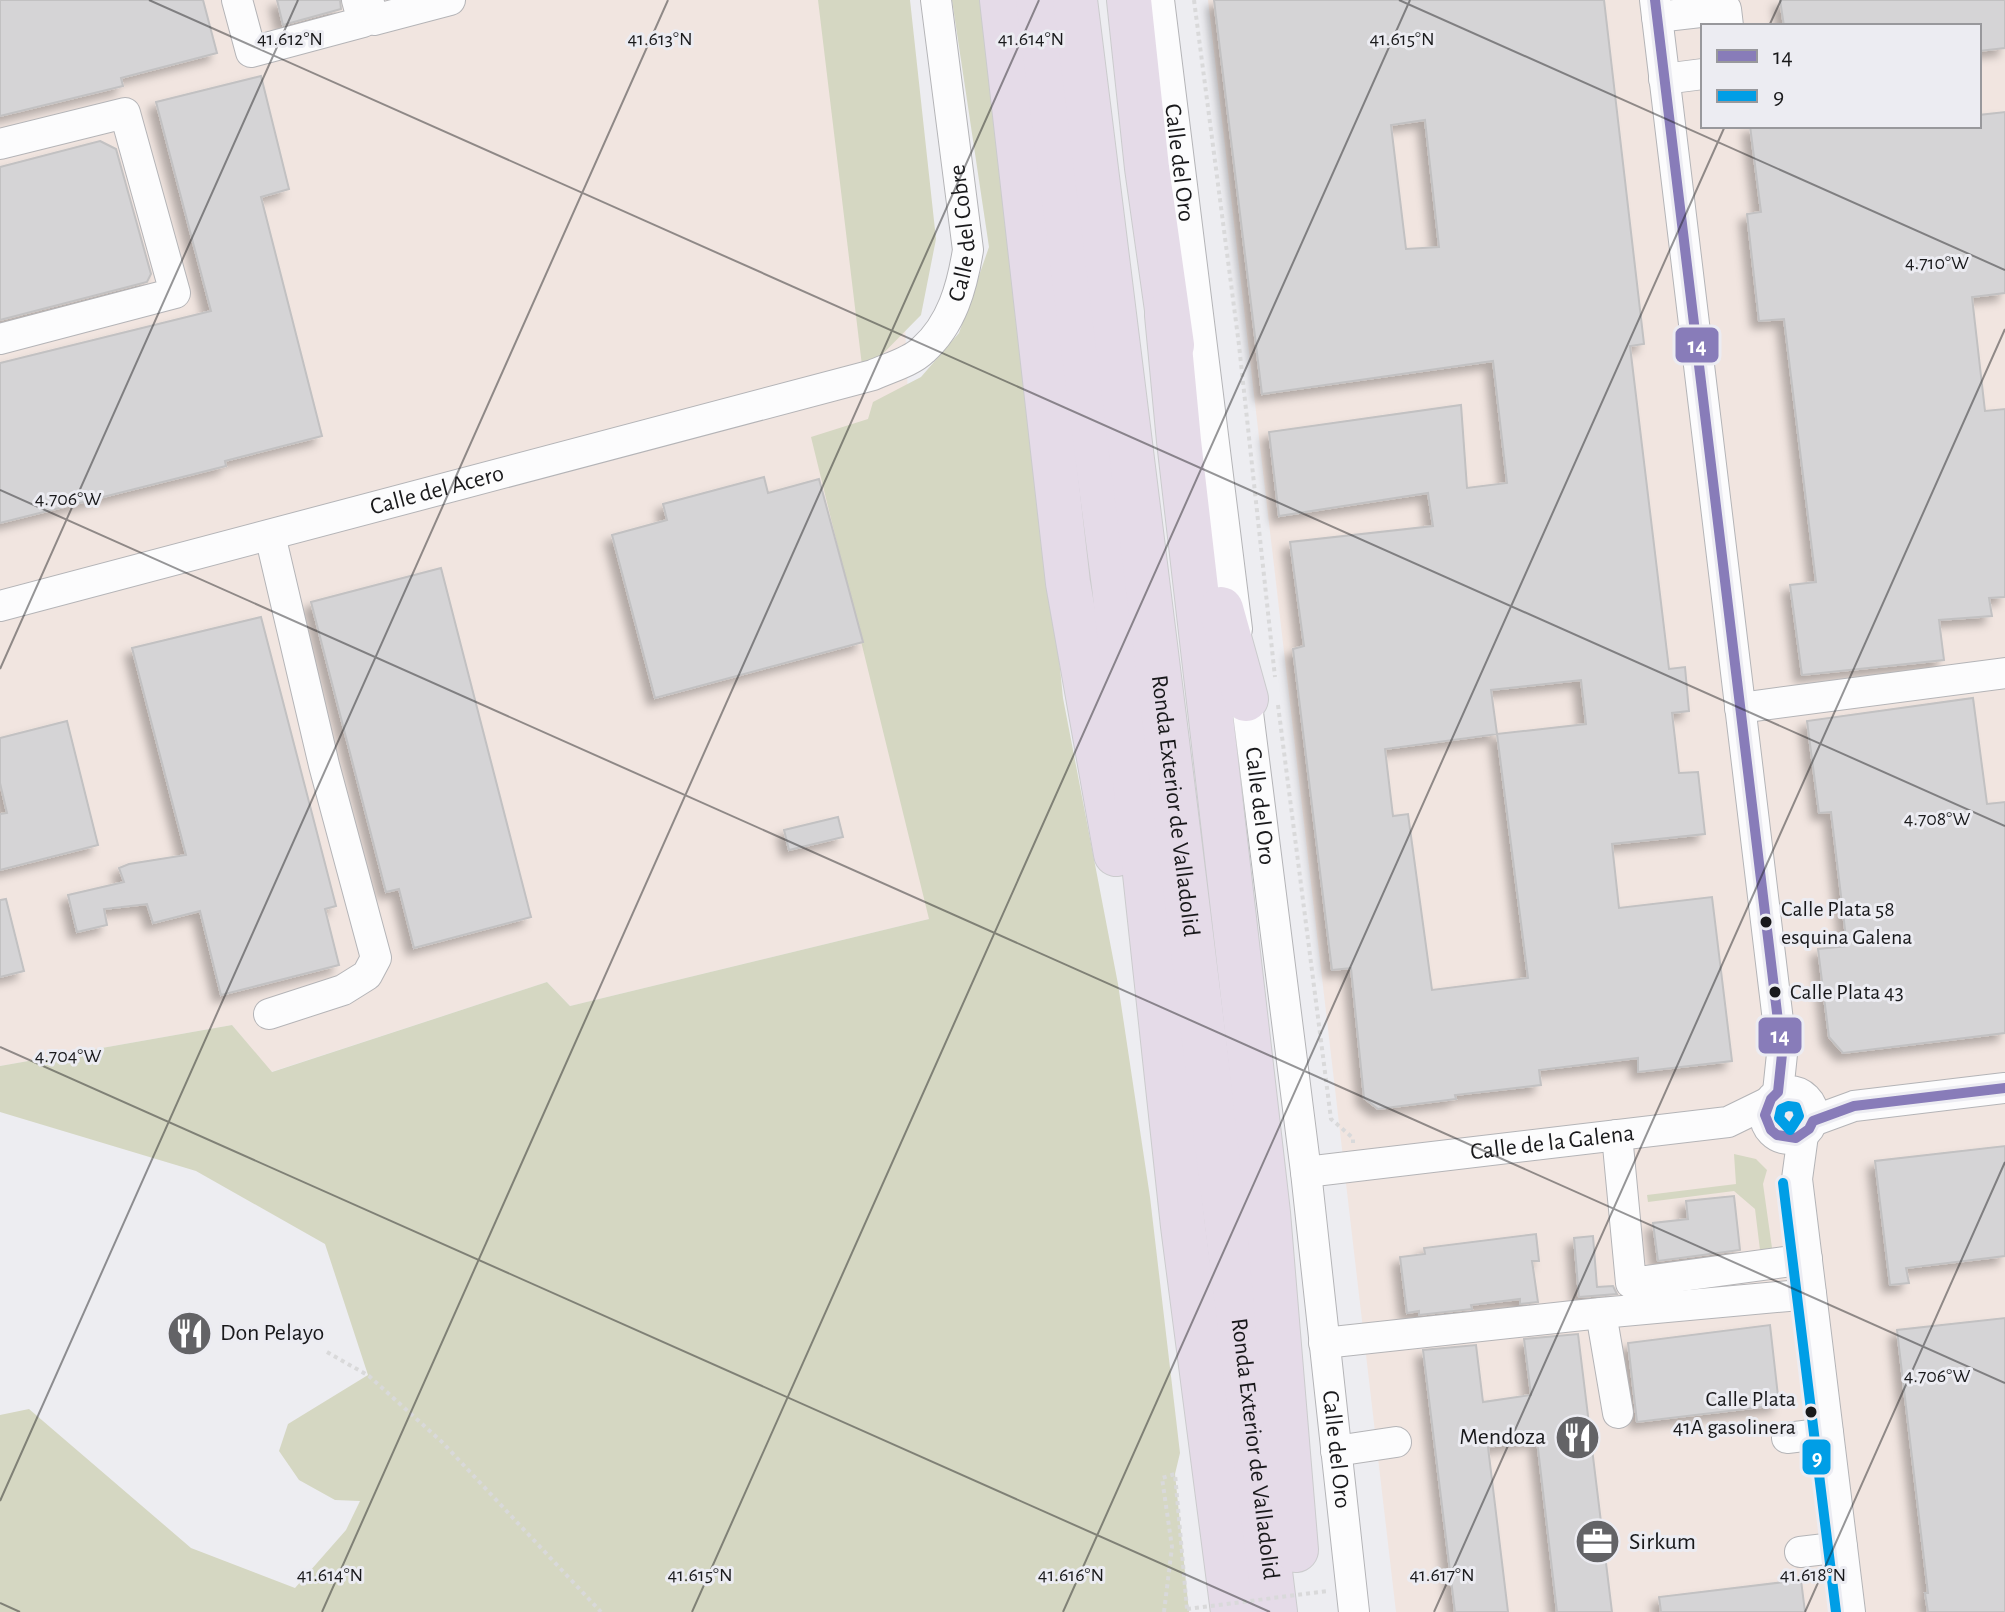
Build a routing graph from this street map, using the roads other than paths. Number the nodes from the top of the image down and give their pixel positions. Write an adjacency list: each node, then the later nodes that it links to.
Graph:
1 (237, 0): 2 (street)
2 (357, 0)
3 (368, 0): 4 (street)
4 (450, 0)
5 (936, 0): 18 (street, Calle del Cobre)
6 (1002, 0): 31 (highway)
7 (1038, 0): 31 (highway, Ronda Exterior de Valladolid)
8 (1075, 0): 46 (highway, Ronda Exterior de Valladolid)
9 (1129, 0): 16 (highway)
10 (1159, 0): 22 (street, Calle del Oro)
11 (1656, 8): 12 (street); 14 (street)
12 (1715, 21)
13 (1701, 74): 14 (street)
14 (1664, 79): 23 (street)
15 (0, 144): 17 (street)
16 (1167, 315): 22 (highway); 44 (highway)
17 (0, 339)
18 (873, 375): 19 (street, Calle del Acero)
19 (270, 535): 20 (street, Calle del Acero); 24 (street)
20 (0, 606)
21 (2005, 673): 23 (street)
22 (1267, 695): 27 (street, Calle del Oro)
23 (1740, 708): 26 (street)
24 (269, 1014)
25 (2005, 1088): 26 (street)
26 (1790, 1114): 28 (street, Calle de la Galena); 33 (street)
27 (1299, 1116): 29 (street); 30 (street, Calle del Oro)
28 (1617, 1135): 29 (street, Calle de la Galena); 33 (street)
29 (1366, 1160): 30 (street, Calle de la Galena); 32 (street, Calle de la Galena)
30 (1306, 1172): 32 (street, Calle del Oro)
31 (1183, 1226): 45 (highway, Ronda Exterior de Valladolid)
32 (1312, 1233): 36 (street, Calle del Oro)
33 (1807, 1259): 34 (street)
34 (1811, 1294): 35 (street); 38 (street)
35 (1601, 1313): 36 (street); 37 (street)
36 (1324, 1343): 41 (street, Calle del Oro)
37 (1618, 1413)
38 (1828, 1433): 39 (street); 42 (street)
39 (1787, 1438)
40 (1396, 1442): 41 (street)
41 (1336, 1451): 47 (street, Calle del Oro)
42 (1842, 1547): 43 (street); 48 (street)
43 (1800, 1552)
44 (1314, 1602)
45 (1233, 1612)
46 (1275, 1612)
47 (1354, 1612)
48 (1850, 1612)

